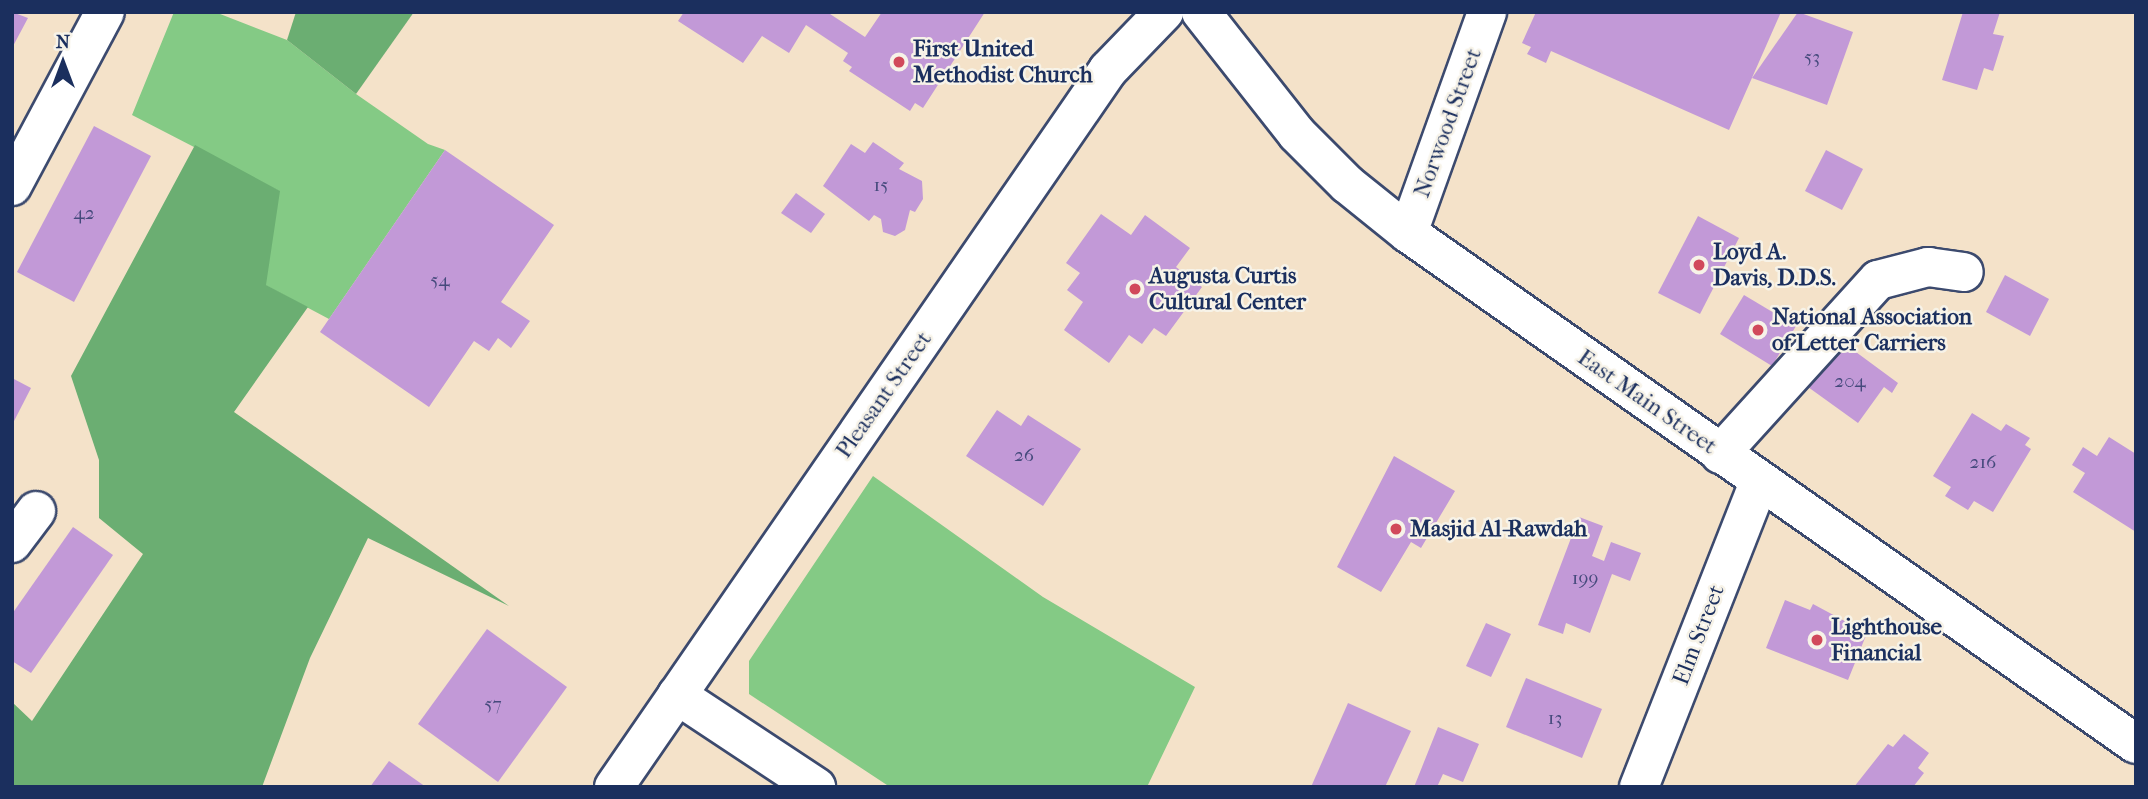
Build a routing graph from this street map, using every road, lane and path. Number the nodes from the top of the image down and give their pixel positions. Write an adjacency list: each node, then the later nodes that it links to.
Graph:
1 (105, 12): 5 (street)
2 (1164, 12): 12 (street, Pleasant Street)
3 (1201, 12): 6 (street, East Main Street)
4 (1488, 12): 6 (street, Norwood Street)
5 (14, 178)
6 (1408, 233): 8 (street, East Main Street)
7 (1964, 272): 8 (street)
8 (1720, 454): 9 (street, East Main Street)
9 (1759, 483): 13 (street, East Main Street); 16 (street, Elm Street)
10 (36, 511): 11 (street)
11 (12, 543)
12 (677, 695): 14 (street, Pleasant Street); 15 (street)
13 (2136, 744)
14 (614, 787)
15 (816, 787)
16 (1639, 787)

